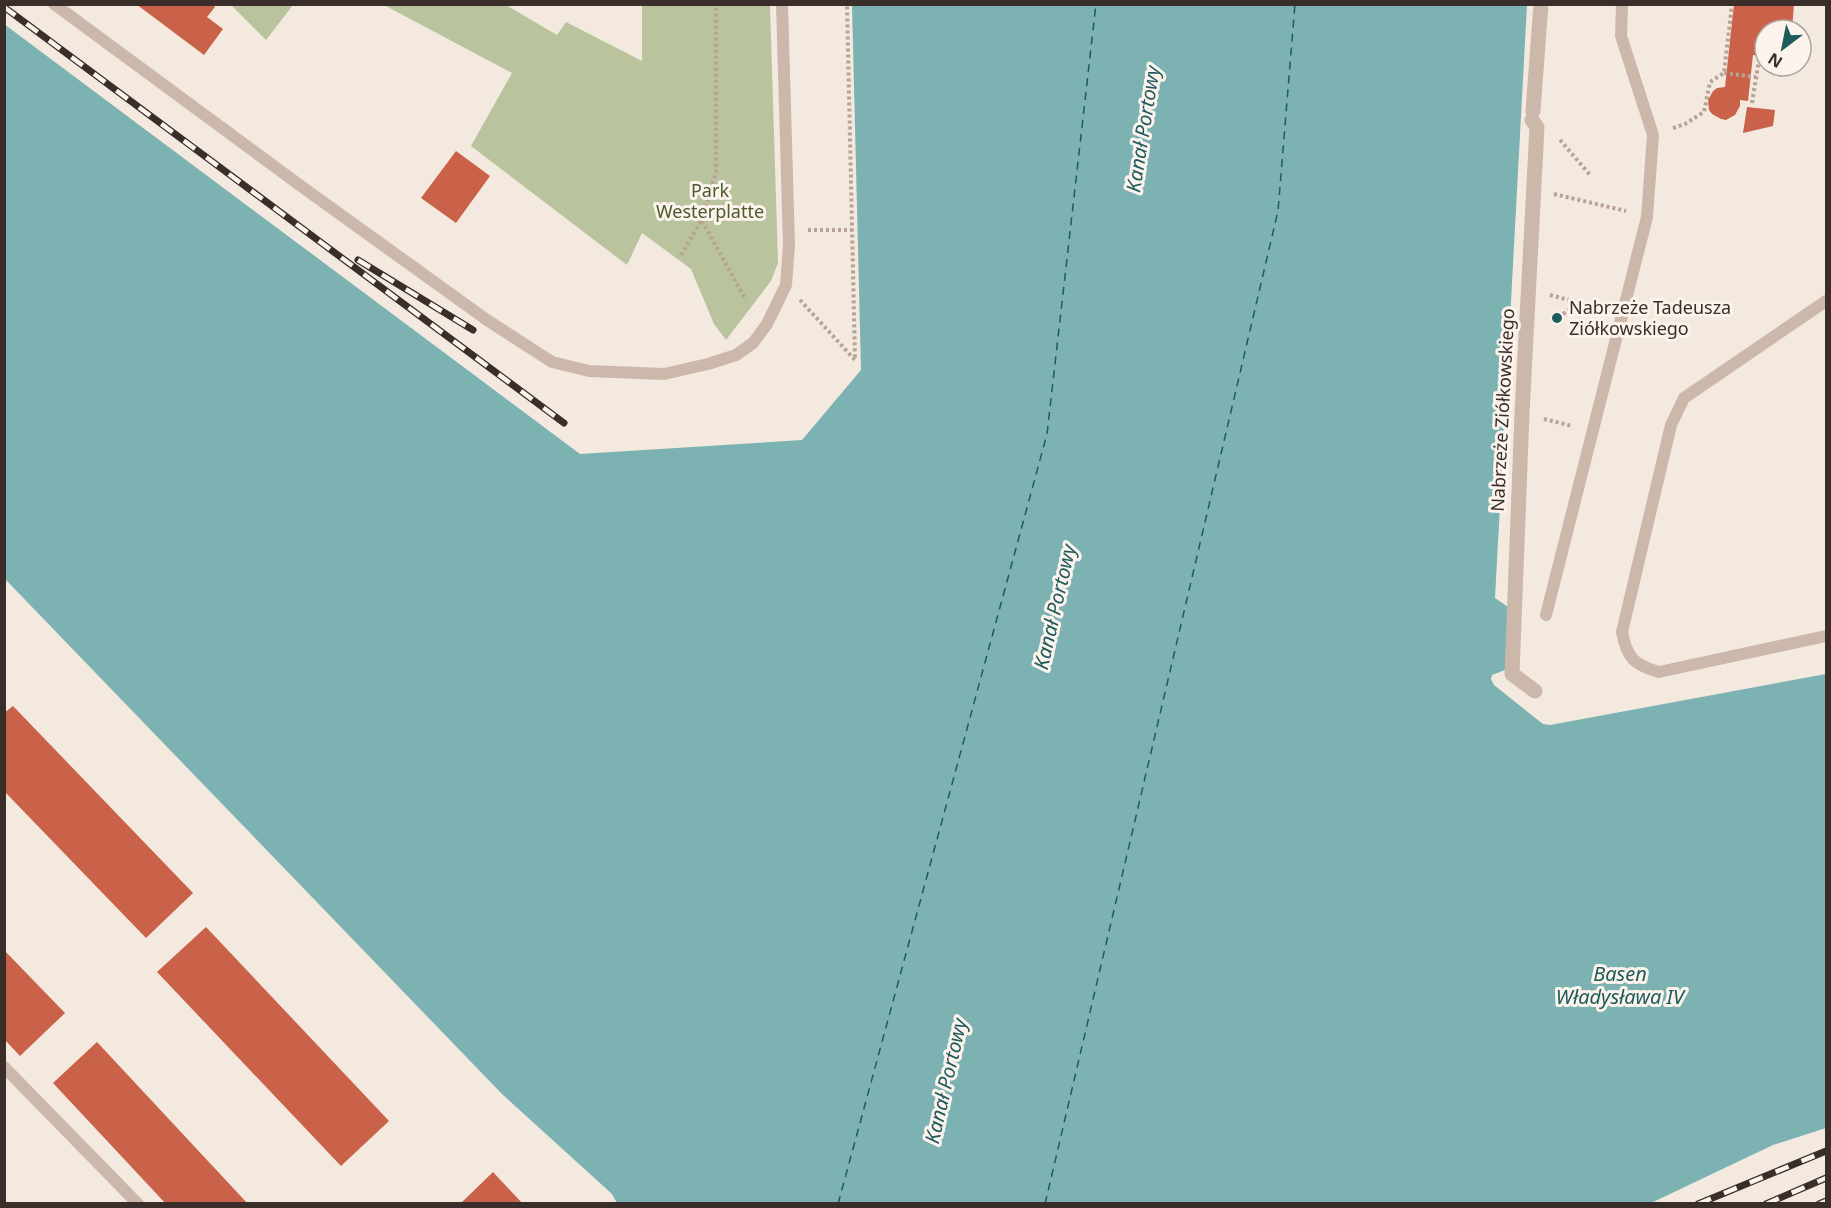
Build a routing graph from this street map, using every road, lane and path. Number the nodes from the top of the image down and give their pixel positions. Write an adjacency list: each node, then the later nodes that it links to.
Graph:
1 (54, 4): 21 (lane)
2 (716, 4): 17 (path)
3 (782, 4): 18 (lane)
4 (847, 4): 19 (path)
5 (1541, 4): 12 (street, Nabrzeże Ziółkowskiego)
6 (1622, 4): 13 (lane)
7 (1732, 4): 8 (path)
8 (1724, 73): 9 (path); 13 (path)
9 (1753, 78)
10 (1756, 78): 11 (path)
11 (1752, 103)
12 (1534, 119): 14 (path); 15 (street, Nabrzeże Ziółkowskiego)
13 (1653, 135): 16 (lane)
14 (1591, 176)
15 (1534, 189): 16 (path); 22 (street, Nabrzeże Ziółkowskiego)
16 (1647, 217): 27 (lane)
17 (702, 220): 20 (path); 23 (path)
18 (789, 230): 19 (path); 21 (lane)
19 (852, 230): 21 (path)
20 (681, 255)
21 (786, 285)
22 (1528, 290): 25 (path); 28 (street, Nabrzeże Ziółkowskiego)
23 (746, 300)
24 (1827, 301): 31 (lane)
25 (1579, 303): 26 (path); 27 (path)
26 (1563, 314)
27 (1623, 314): 29 (lane)
28 (1522, 413): 29 (path); 32 (street, Nabrzeże Ziółkowskiego)
29 (1593, 432): 30 (lane)
30 (1546, 615)
31 (1827, 636)
32 (1535, 691)
33 (4, 1067): 34 (lane)
34 (138, 1203)

